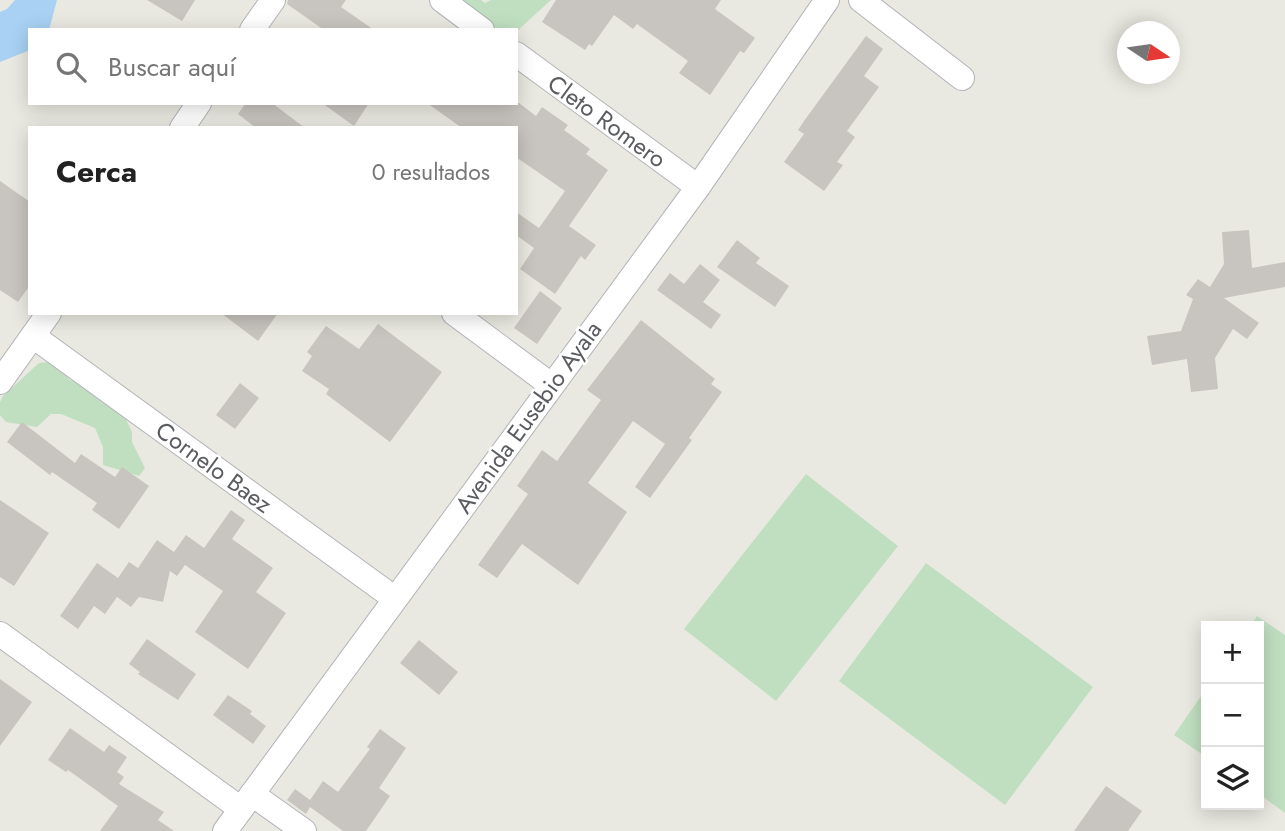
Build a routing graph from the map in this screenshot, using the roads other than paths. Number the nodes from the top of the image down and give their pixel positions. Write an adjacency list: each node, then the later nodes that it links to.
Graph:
1 (273, 0): 5 (street)
2 (442, 0): 6 (street)
3 (827, 0): 9 (street, Avenida Eusebio Ayala)
4 (861, 0): 8 (street)
5 (253, 28)
6 (479, 28)
7 (518, 55): 9 (street, Cleto Romero)
8 (962, 78)
9 (698, 187): 14 (street, Avenida Eusebio Ayala)
10 (48, 315): 12 (street)
11 (457, 315): 14 (street)
12 (33, 335): 13 (street); 15 (street, Cornelo Baez)
13 (0, 382)
14 (551, 385): 15 (street, Avenida Eusebio Ayala)
15 (394, 598): 17 (street, Avenida Eusebio Ayala)
16 (0, 634): 17 (street)
17 (247, 802): 18 (street, Avenida Eusebio Ayala); 19 (street)
18 (225, 831)
19 (304, 831)

